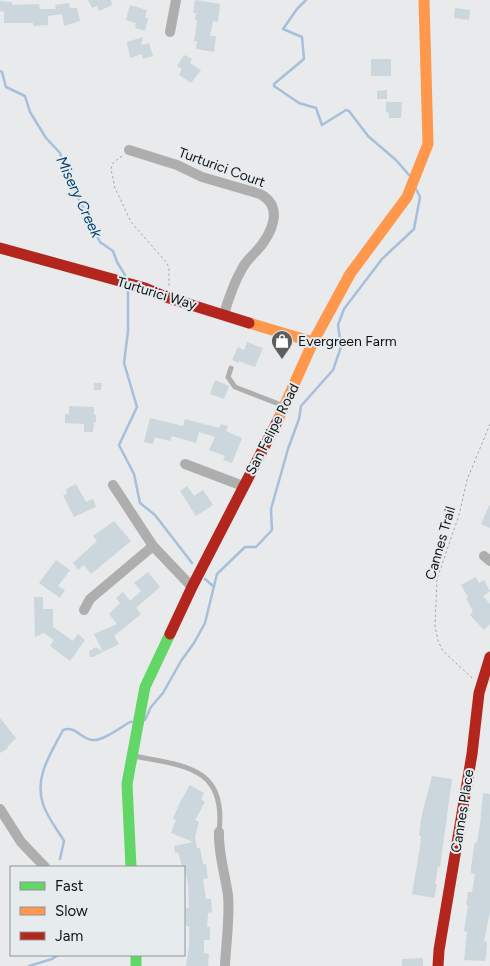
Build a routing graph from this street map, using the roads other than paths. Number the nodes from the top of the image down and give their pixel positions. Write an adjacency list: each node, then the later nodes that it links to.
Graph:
1 (176, 0): 3 (street)
2 (424, 0): 7 (street, San Felipe Road)
3 (170, 32)
4 (129, 150): 6 (street, Turturici Court)
5 (0, 248): 6 (street, Turturici Way)
6 (224, 314): 7 (street, Turturici Way)
7 (313, 342): 9 (street, San Felipe Road)
8 (231, 368): 9 (lane)
9 (285, 406): 12 (street, San Felipe Road)
10 (185, 464): 12 (street)
11 (113, 485): 13 (street)
12 (243, 486): 14 (street, San Felipe Road)
13 (153, 546): 14 (street); 15 (street)
14 (192, 587): 17 (street, San Felipe Road)
15 (84, 610)
16 (490, 657): 23 (street, Cannes Place)
17 (132, 755): 19 (lane); 21 (street, San Felipe Road)
18 (0, 809): 20 (street)
19 (218, 832): 22 (street)
20 (43, 865)
21 (131, 866)
22 (225, 966)
23 (438, 966)

